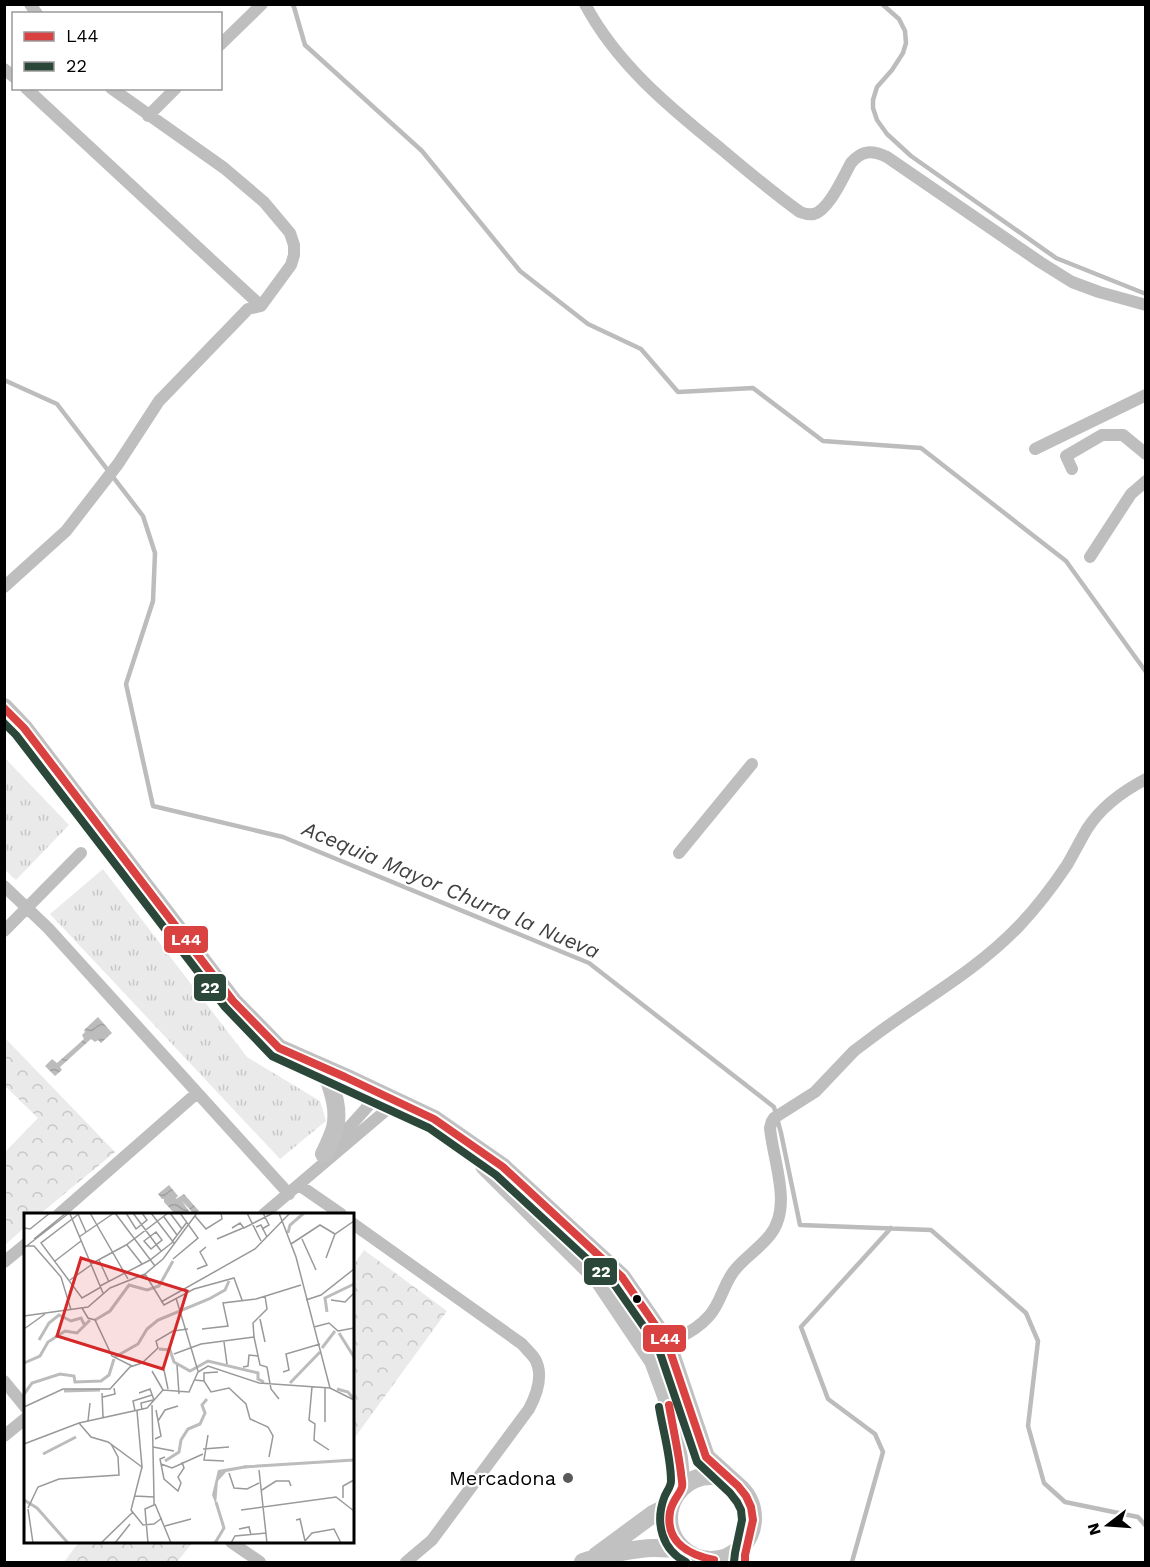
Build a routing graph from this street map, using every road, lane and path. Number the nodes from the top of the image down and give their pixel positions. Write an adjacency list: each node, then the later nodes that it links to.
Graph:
1 (262, 4): 3 (street)
2 (585, 4): 8 (street)
3 (222, 43)
4 (28, 90): 9 (street)
5 (114, 90): 7 (street)
6 (174, 90): 7 (street)
7 (148, 116): 9 (street)
8 (1146, 304)
9 (261, 306): 16 (street)
10 (1146, 395): 11 (street)
11 (1035, 449)
12 (1146, 454): 13 (street)
13 (1071, 469)
14 (1146, 481): 15 (street)
15 (1090, 558)
16 (4, 587)
17 (4, 707): 25 (main road)
18 (752, 764): 21 (street)
19 (1146, 779): 40 (street)
20 (81, 853): 23 (street)
21 (679, 853)
22 (4, 886): 23 (street)
23 (28, 908): 24 (street); 26 (street)
24 (4, 932)
25 (325, 1068): 27 (main road); 30 (main road)
26 (196, 1093): 33 (street); 34 (street)
27 (380, 1093): 28 (main road); 30 (street)
28 (397, 1101): 29 (main road); 31 (street)
29 (445, 1127): 40 (main road); 41 (main road)
30 (324, 1154): 31 (street)
31 (316, 1171): 32 (street)
32 (299, 1185): 33 (street); 36 (street)
33 (289, 1194): 35 (street)
34 (61, 1213)
35 (266, 1213)
36 (338, 1213)
37 (354, 1224): 55 (street)
38 (24, 1246): 39 (street)
39 (4, 1263)
40 (667, 1342): 41 (street); 46 (main road)
41 (653, 1361): 47 (main road)
42 (4, 1381): 43 (street)
43 (24, 1406)
44 (24, 1420): 45 (street)
45 (4, 1436)
46 (738, 1486): 47 (main road); 49 (main road)
47 (682, 1487): 48 (main road)
48 (671, 1505): 51 (main road); 52 (main road)
49 (750, 1532): 53 (main road); 56 (main road)
50 (232, 1543): 54 (street)
51 (683, 1549): 52 (main road); 53 (main road)
52 (587, 1561)
53 (715, 1561)
54 (260, 1563)
55 (406, 1563)
56 (745, 1563)

